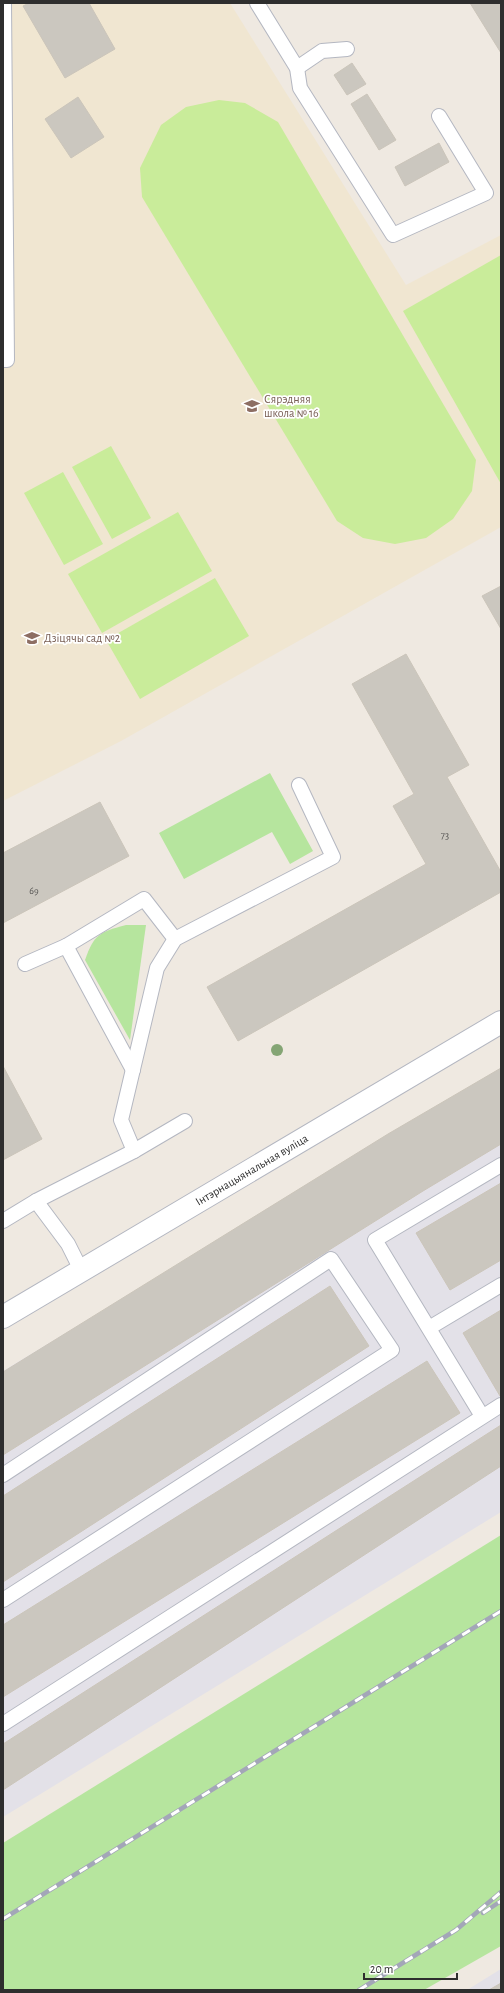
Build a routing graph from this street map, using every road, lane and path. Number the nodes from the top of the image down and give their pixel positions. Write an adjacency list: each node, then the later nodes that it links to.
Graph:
1 (4, 3): 6 (lane)
2 (257, 3): 4 (lane)
3 (347, 49): 4 (lane)
4 (297, 68): 5 (lane)
5 (439, 116)
6 (3, 360)
7 (299, 785): 8 (lane)
8 (175, 939): 9 (lane); 12 (lane)
9 (66, 946): 10 (lane); 12 (lane)
10 (25, 964)
11 (501, 1022): 18 (street, Інтэрнацыянальная вуліца)
12 (133, 1070): 14 (lane)
13 (184, 1121): 14 (lane)
14 (134, 1151): 16 (lane)
15 (501, 1165): 21 (lane)
16 (36, 1201): 17 (lane); 18 (lane)
17 (3, 1221)
18 (81, 1270): 20 (street, Інтэрнацыянальная вуліца)
19 (501, 1286): 21 (lane)
20 (3, 1317)
21 (429, 1328): 23 (lane)
22 (501, 1405): 23 (lane)
23 (482, 1416): 26 (lane)
24 (3, 1475): 25 (lane)
25 (3, 1600)
26 (3, 1724)

